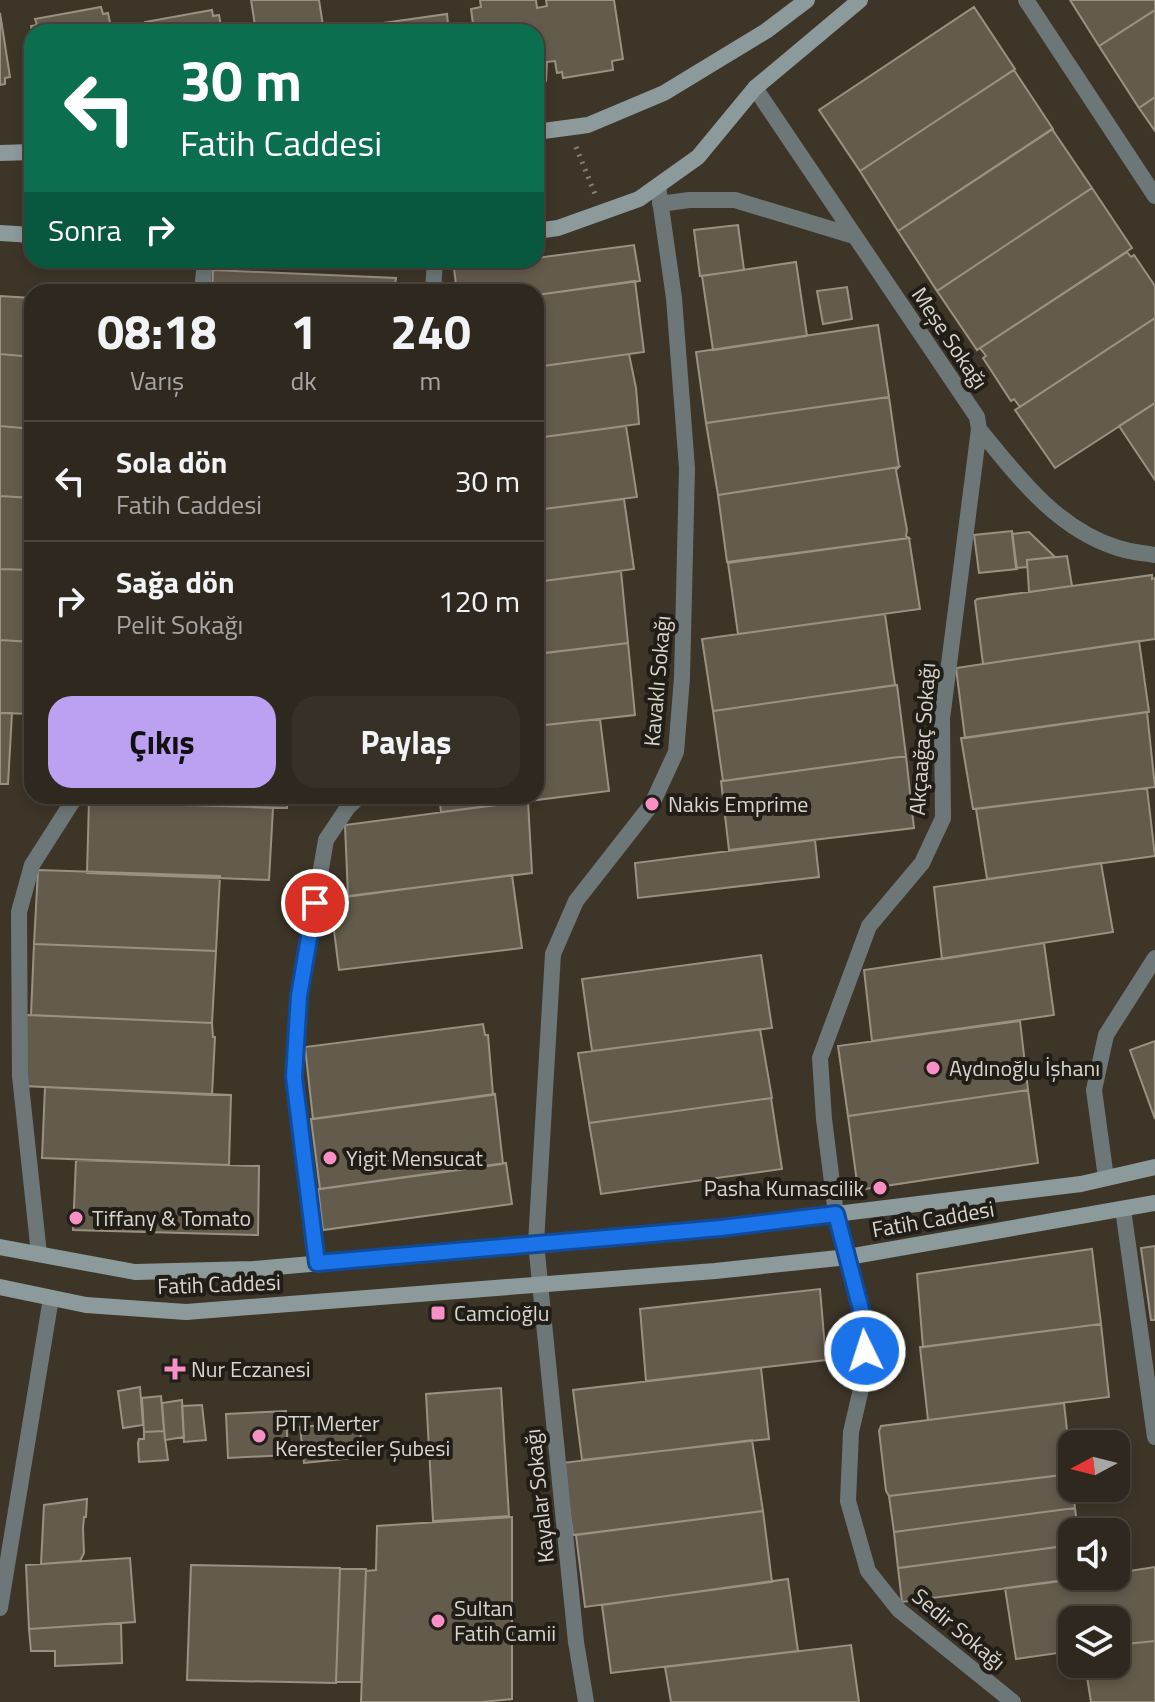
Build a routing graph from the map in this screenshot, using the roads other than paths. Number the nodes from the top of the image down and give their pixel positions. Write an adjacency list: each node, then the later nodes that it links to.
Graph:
1 (807, 0): 5 (main road)
2 (860, 0): 4 (main road)
3 (1026, 0): 9 (street)
4 (755, 88): 8 (main road); 14 (street, Meşe Sokağı)
5 (544, 131)
6 (24, 152): 7 (main road)
7 (0, 153)
8 (658, 186): 10 (street, Kavaklı Sokağı); 11 (main road)
9 (1155, 196)
10 (660, 204): 14 (street); 25 (street, Kavaklı Sokağı)
11 (544, 230)
12 (0, 233): 13 (main road)
13 (24, 234)
14 (854, 236): 15 (street, Meşe Sokağı)
15 (979, 429): 16 (street, Meşe Sokağı); 24 (street, Akçaağaç Sokağı)
16 (1155, 555)
17 (71, 804): 27 (street)
18 (351, 804): 29 (street)
19 (1155, 958): 21 (street)
20 (1155, 1167): 21 (main road, Fatih Caddesi)
21 (1106, 1178): 24 (main road, Fatih Caddesi)
22 (1155, 1203): 23 (main road, Fatih Caddesi)
23 (1123, 1209): 28 (main road, Fatih Caddesi); 33 (street)
24 (836, 1214): 25 (main road, Fatih Caddesi); 28 (street, Sedir Sokağı)
25 (536, 1243): 29 (main road, Fatih Caddesi); 30 (street, Kavaklı Sokağı)
26 (0, 1247): 27 (main road, Fatih Caddesi)
27 (39, 1254): 29 (main road, Fatih Caddesi)
28 (848, 1257): 30 (main road, Fatih Caddesi); 36 (street, Sedir Sokağı)
29 (317, 1263)
30 (539, 1285): 32 (main road, Fatih Caddesi); 35 (street, Kayalar Sokağı)
31 (0, 1287): 32 (main road, Fatih Caddesi)
32 (51, 1298): 34 (street)
33 (1155, 1437)
34 (0, 1608)
35 (586, 1702)
36 (1013, 1702)

